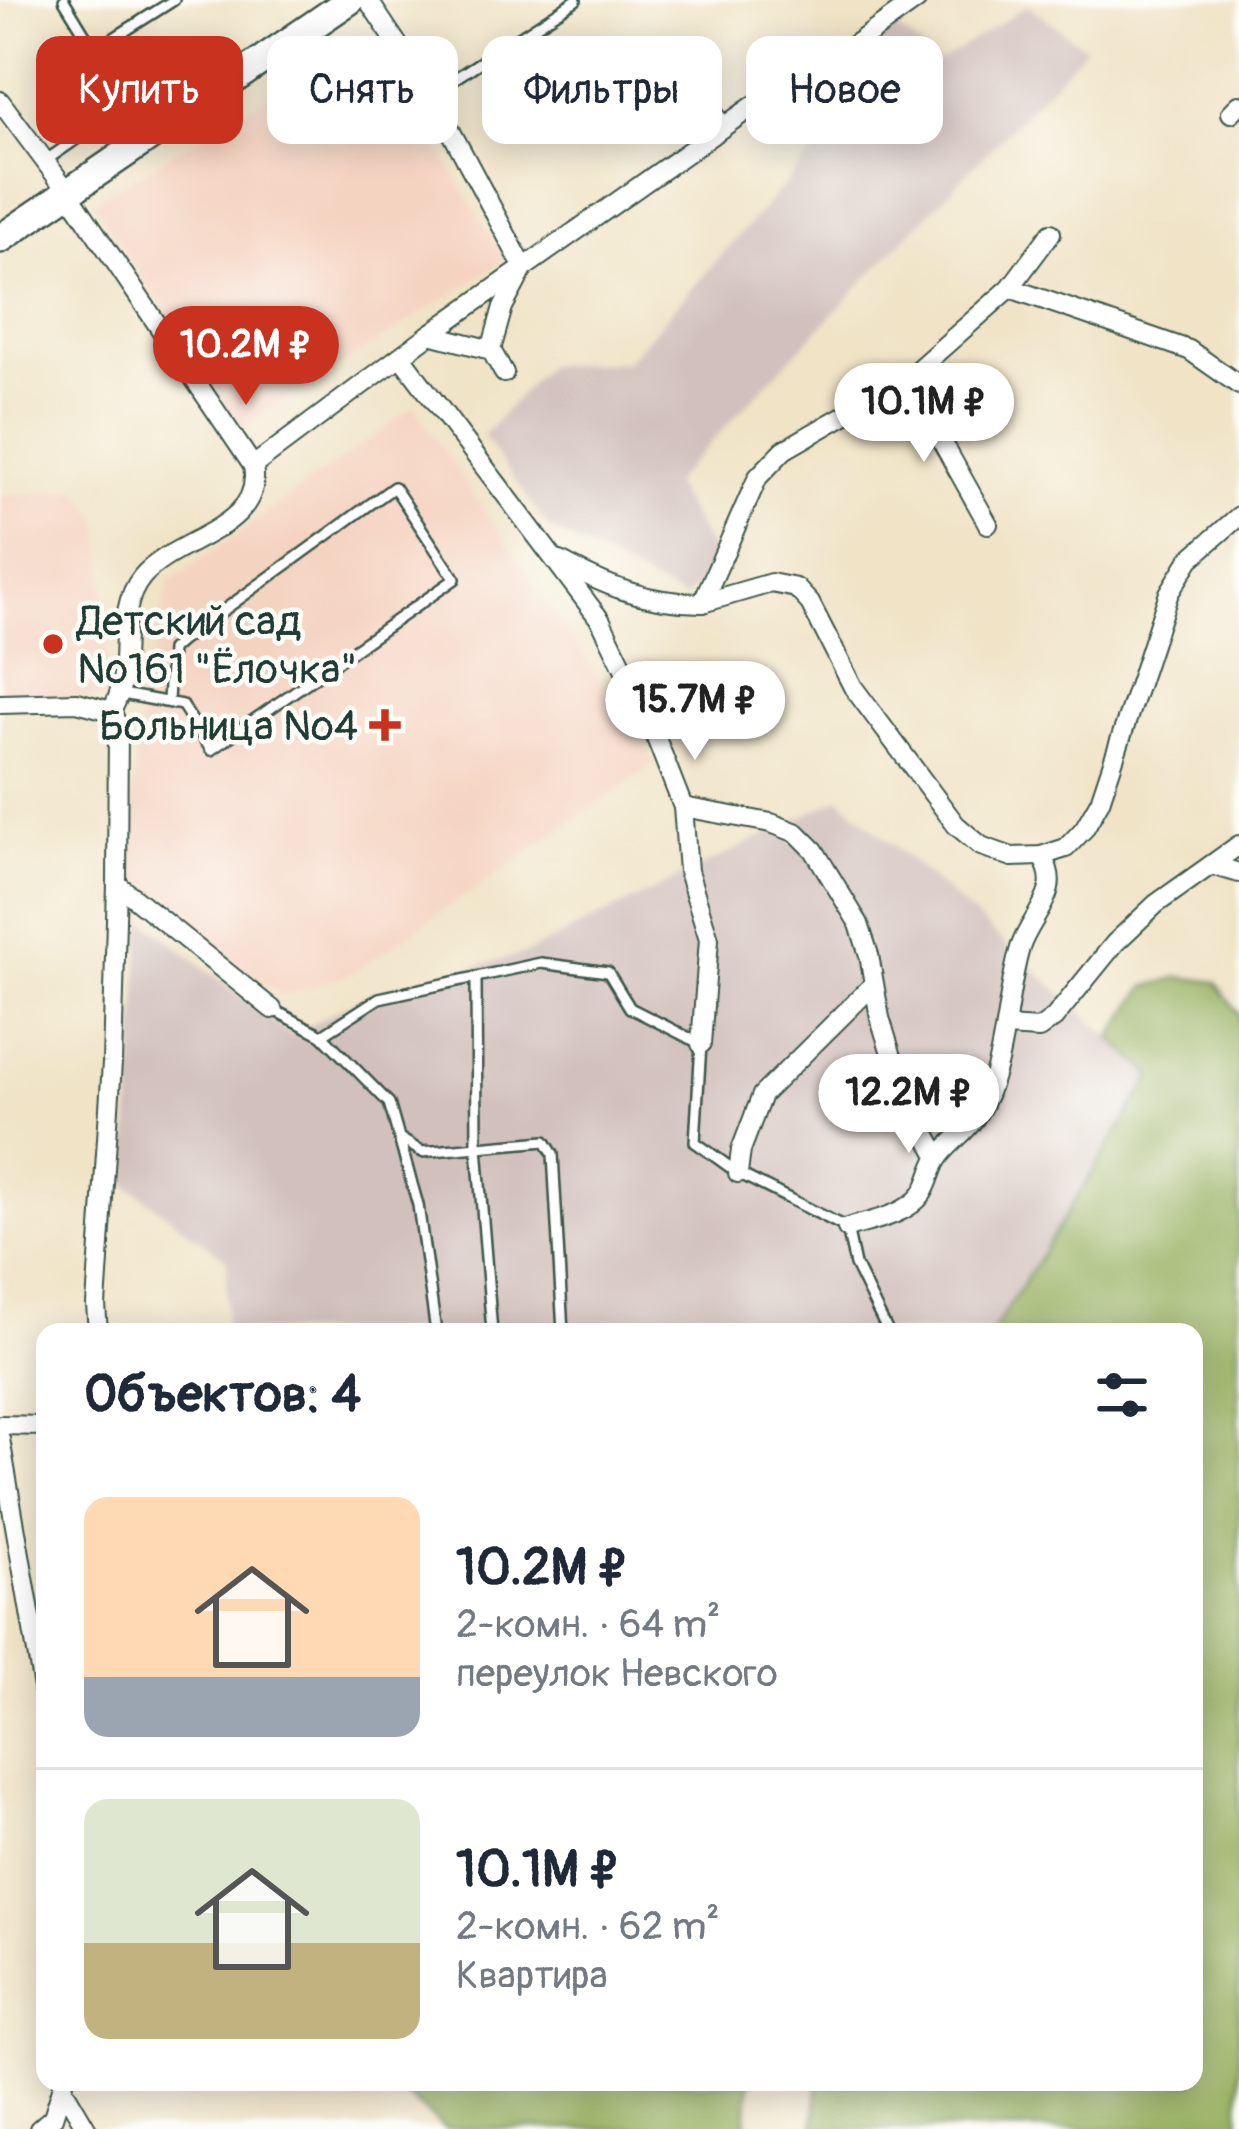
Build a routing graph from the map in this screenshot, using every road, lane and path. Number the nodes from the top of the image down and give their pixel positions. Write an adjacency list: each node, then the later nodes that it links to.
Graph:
1 (64, 0): 7 (lane)
2 (174, 0): 8 (lane)
3 (350, 0): 10 (main road)
4 (368, 0): 9 (street)
5 (576, 0): 11 (lane)
6 (917, 0): 14 (street)
7 (86, 36)
8 (117, 36)
9 (392, 36)
10 (243, 68)
11 (458, 76)
12 (0, 101): 18 (street)
13 (722, 118): 14 (lane)
14 (728, 126): 22 (street)
15 (70, 144): 18 (lane)
16 (139, 144): 19 (main road)
17 (458, 144): 22 (street)
18 (45, 161): 19 (street)
19 (68, 192): 21 (main road); 30 (street)
20 (1051, 233): 23 (street)
21 (1, 235)
22 (524, 268): 24 (street); 25 (street)
23 (1010, 288): 28 (street); 29 (street)
24 (430, 334): 25 (street); 26 (street)
25 (491, 350): 27 (street)
26 (401, 357): 30 (street); 33 (street)
27 (503, 373)
28 (908, 379): 32 (street); 34 (street)
29 (1239, 386)
30 (253, 466): 35 (street)
31 (1239, 516): 41 (street)
32 (988, 524)
33 (551, 556): 34 (street); 39 (street)
34 (703, 603): 41 (street)
35 (122, 694): 36 (lane); 38 (street)
36 (167, 700): 36 (lane)
37 (0, 704): 38 (street)
38 (111, 711): 44 (street)
39 (683, 807): 46 (street); 50 (street)
40 (1239, 845): 42 (street)
41 (1041, 856): 48 (street)
42 (1211, 865): 43 (street); 48 (street)
43 (1239, 873)
44 (117, 884): 47 (street); 56 (street)
45 (476, 977): 49 (lane); 50 (lane); 52 (lane)
46 (873, 985): 53 (street); 54 (street)
47 (272, 1009): 49 (lane)
48 (1005, 1027): 53 (street)
49 (322, 1035): 51 (lane)
50 (701, 1044): 54 (lane)
51 (400, 1139): 52 (lane); 57 (lane)
52 (477, 1147): 58 (lane); 59 (lane)
53 (939, 1157): 55 (street)
54 (738, 1173): 55 (lane)
55 (847, 1228): 60 (lane)
56 (97, 1323)
57 (435, 1323)
58 (491, 1323)
59 (562, 1323)
60 (883, 1323)
61 (0, 1426): 62 (street)
62 (36, 1426)
63 (0, 1439): 64 (street)
64 (36, 1647)
65 (62, 2091): 67 (street)
66 (67, 2091): 68 (street)
67 (39, 2129)
68 (87, 2129)

